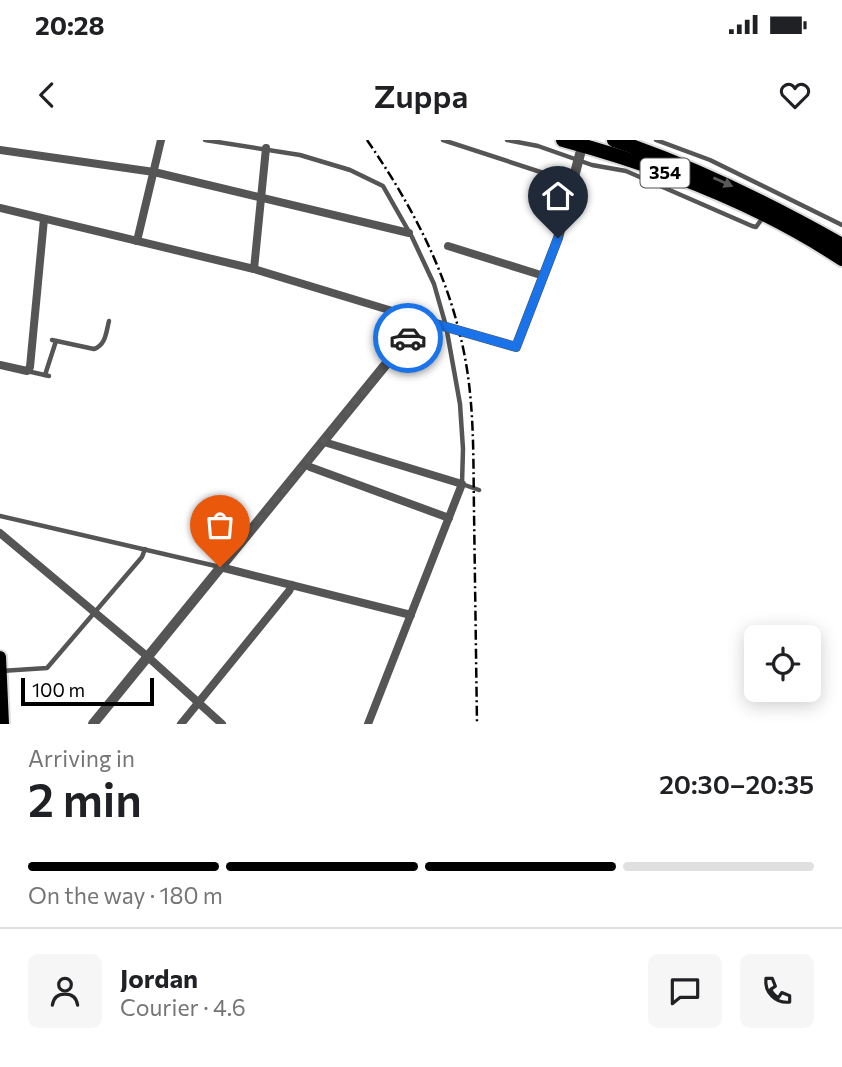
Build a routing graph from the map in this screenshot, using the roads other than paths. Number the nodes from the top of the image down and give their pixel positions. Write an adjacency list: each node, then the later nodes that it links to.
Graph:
1 (161, 140): 11 (street)
2 (205, 140): 8 (lane)
3 (443, 140): 12 (lane)
4 (507, 140): 10 (lane)
5 (563, 140): 15 (highway, 354)
6 (614, 140): 20 (highway, 354, one-way to 20)
7 (656, 140): 17 (lane)
8 (266, 148): 13 (street); 18 (lane)
9 (0, 150): 11 (street)
10 (579, 157): 12 (street); 15 (lane)
11 (154, 172): 13 (street); 19 (street)
12 (572, 183): 24 (street)
13 (262, 198): 18 (street); 23 (street)
14 (0, 208): 16 (street)
15 (765, 216): 22 (highway, 354)
16 (44, 219): 19 (street); 29 (street)
17 (842, 225)
18 (410, 233): 27 (lane)
19 (137, 241): 23 (street)
20 (842, 245)
21 (449, 246): 24 (street)
22 (842, 259)
23 (254, 269): 25 (street)
24 (544, 276): 27 (street)
25 (422, 320): 27 (street); 30 (street)
26 (109, 321): 29 (lane)
27 (446, 326): 32 (lane)
28 (0, 365): 29 (street)
29 (27, 371)
30 (324, 442): 32 (street); 38 (street)
31 (310, 467): 35 (street)
32 (462, 484): 33 (lane); 35 (street)
33 (479, 490)
34 (0, 516): 37 (lane)
35 (449, 518): 41 (street)
36 (0, 533): 40 (street)
37 (145, 550): 38 (lane); 40 (lane)
38 (220, 567): 39 (street); 43 (street)
39 (292, 585): 41 (street); 45 (street)
40 (95, 612): 43 (street); 44 (lane)
41 (411, 615): 50 (street)
42 (0, 657): 44 (main road)
43 (148, 657): 45 (street); 47 (street)
44 (0, 671): 46 (main road)
45 (198, 702): 48 (street); 49 (street)
46 (3, 724)
47 (93, 724)
48 (181, 724)
49 (222, 724)
50 (368, 724)

